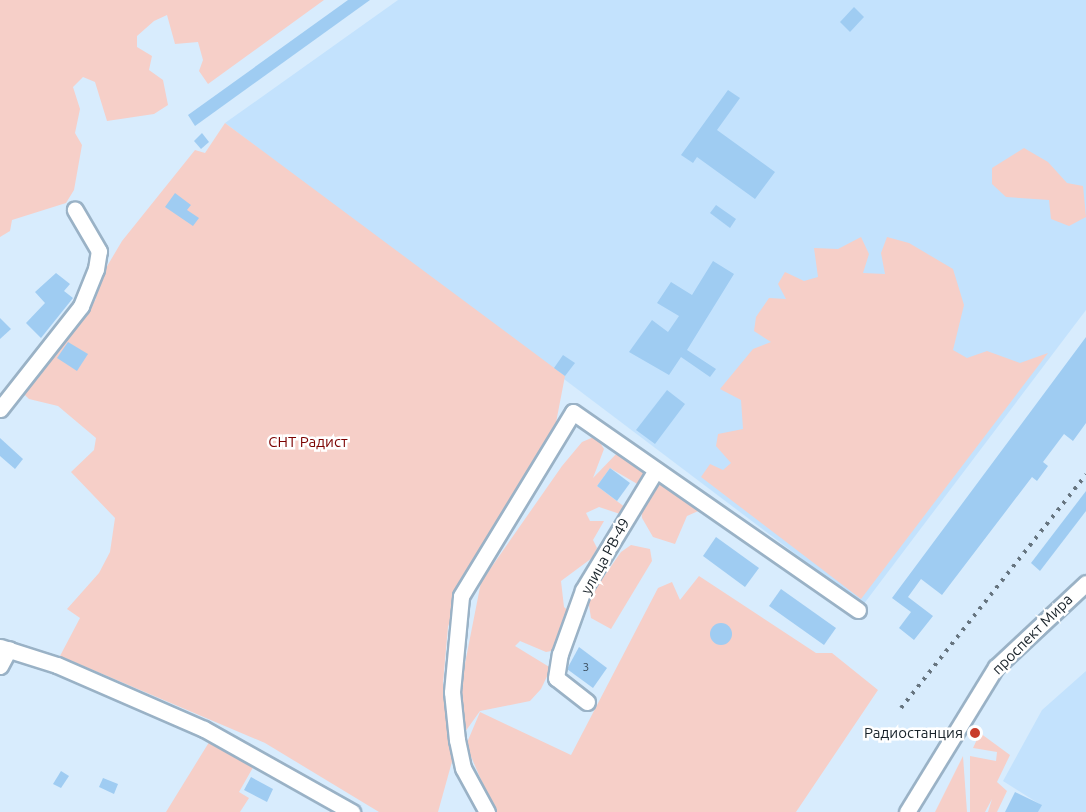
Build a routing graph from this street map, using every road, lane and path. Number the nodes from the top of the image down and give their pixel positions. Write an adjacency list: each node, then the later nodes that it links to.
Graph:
1 (75, 210): 2 (street)
2 (0, 409)
3 (656, 470): 5 (street); 8 (street, улица РВ-49); 10 (street)
4 (1086, 583): 11 (street, проспект Мира)
5 (858, 610)
6 (4, 648): 7 (street); 9 (street)
7 (0, 666)
8 (587, 702)
9 (352, 812)
10 (487, 812)
11 (907, 812)

